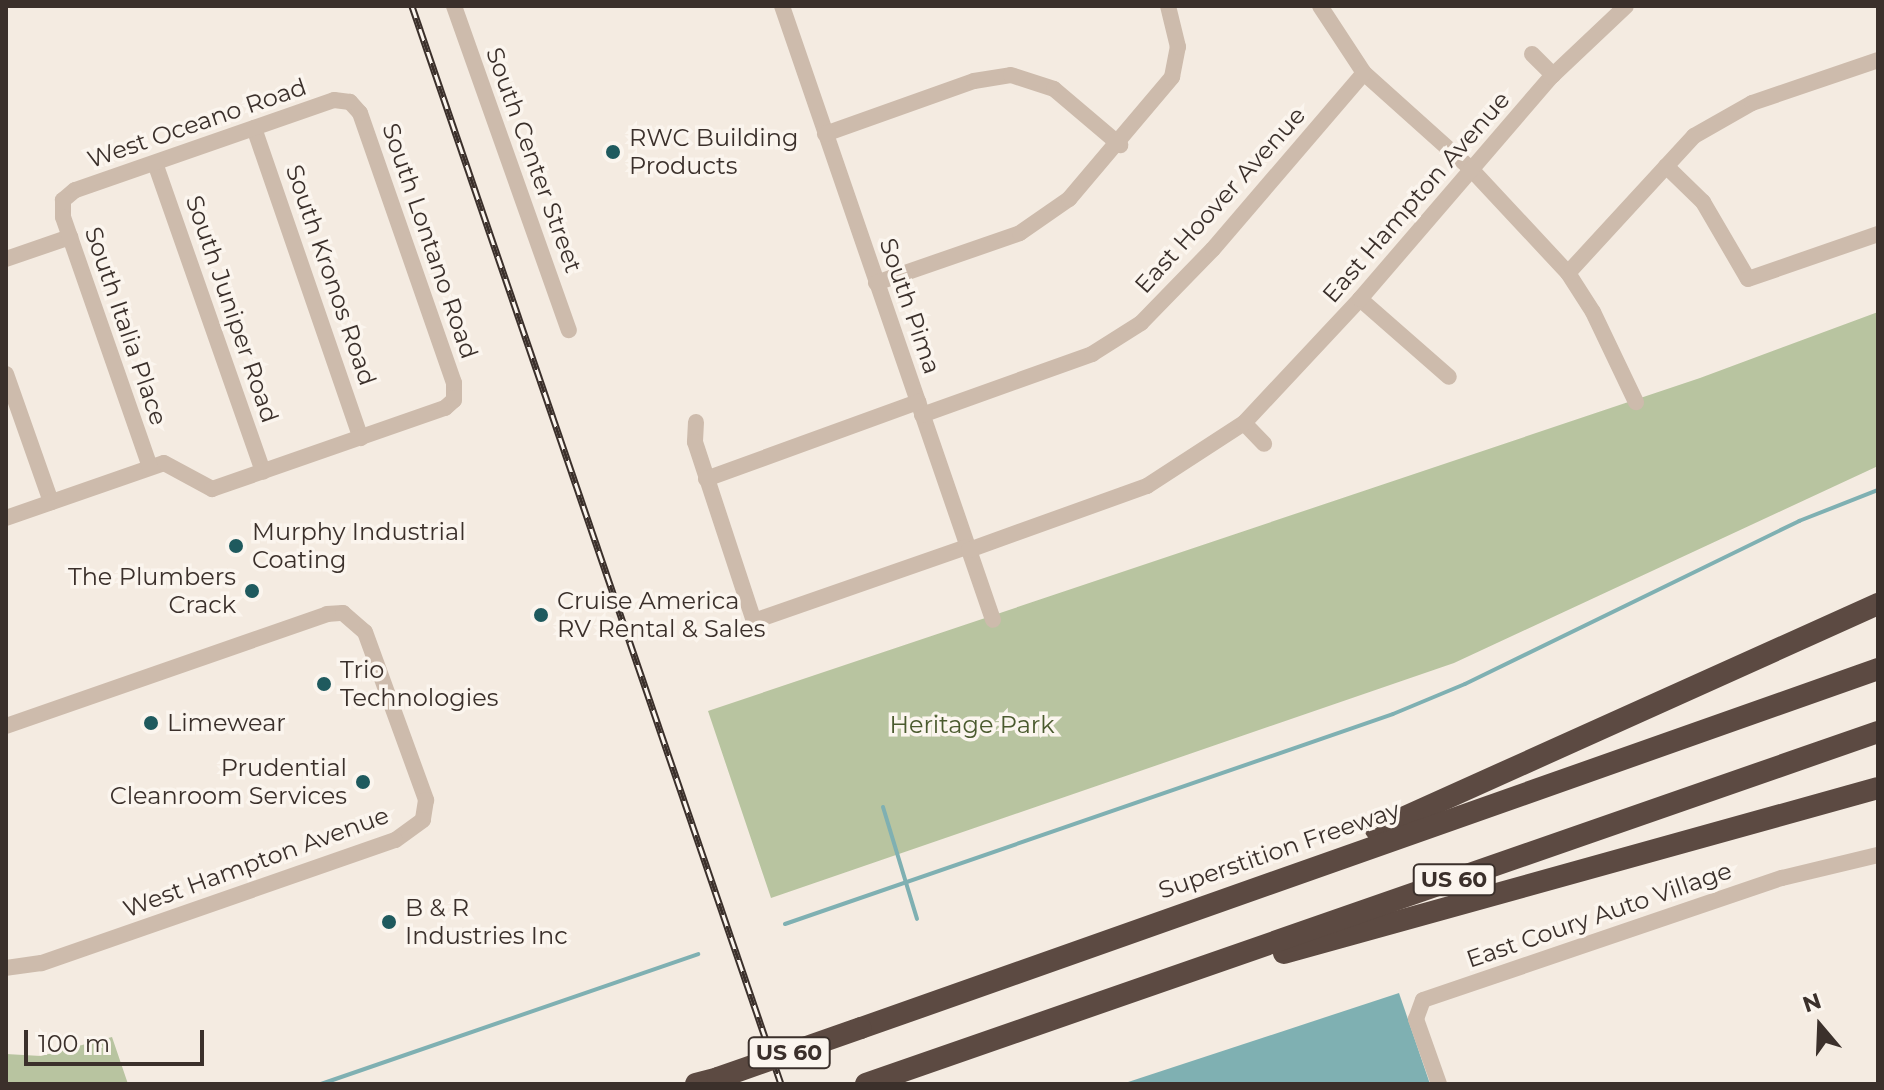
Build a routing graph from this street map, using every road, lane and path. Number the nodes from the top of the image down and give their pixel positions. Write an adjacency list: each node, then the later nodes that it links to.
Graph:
1 (454, 6): 24 (street, South Center Street)
2 (782, 6): 12 (street, South Pima)
3 (1168, 6): 13 (street)
4 (1320, 6): 8 (street)
5 (1626, 6): 9 (street, East Hampton Avenue)
6 (1532, 54): 9 (street)
7 (1878, 60): 15 (street)
8 (1364, 73): 16 (street); 28 (street, East Hoover Avenue)
9 (1553, 75): 16 (street, East Hampton Avenue)
10 (350, 102): 11 (street, West Oceano Road); 31 (street, South Lontano Road)
11 (254, 128): 14 (street, West Oceano Road); 31 (street, South Kronos Road)
12 (825, 134): 13 (street); 22 (street, South Pima)
13 (1120, 145): 22 (street)
14 (155, 163): 17 (street, West Oceano Road); 34 (street, South Juniper Road)
15 (1666, 166): 18 (street); 21 (street)
16 (1471, 169): 21 (street); 23 (street, East Hampton Avenue)
17 (63, 200): 19 (street, South Italia Place)
18 (1878, 234)
19 (70, 237): 20 (street); 33 (street, South Italia Place)
20 (6, 259)
21 (1568, 273): 27 (street)
22 (876, 283): 28 (street, South Pima)
23 (1360, 299): 26 (street); 30 (street, East Hampton Avenue)
24 (569, 330)
25 (6, 374): 36 (street)
26 (1449, 377)
27 (1636, 402)
28 (920, 408): 35 (street, East Hoover Avenue); 38 (street, South Pima)
29 (696, 422): 35 (street)
30 (1244, 423): 32 (street); 38 (street, East Hampton Avenue)
31 (361, 438): 34 (street)
32 (1264, 444)
33 (150, 467): 34 (street); 36 (street)
34 (263, 472)
35 (706, 479): 38 (street, East Hampton Avenue)
36 (51, 502): 37 (street)
37 (6, 518)
38 (968, 549): 40 (street, South Pima)
39 (1878, 604): 46 (highway)
40 (993, 620)
41 (1878, 669): 46 (highway, Superstition Freeway / US 60)
42 (6, 726): 47 (street, West Hampton Avenue)
43 (1878, 732): 48 (highway, US 60)
44 (1878, 788): 48 (highway)
45 (1878, 855): 51 (street, East Coury Auto Village)
46 (1239, 891): 50 (highway, Superstition Freeway / US 60, bridge)
47 (6, 968)
48 (1029, 1027): 49 (highway, US 60)
49 (874, 1081)
50 (704, 1082)
51 (1439, 1084)

